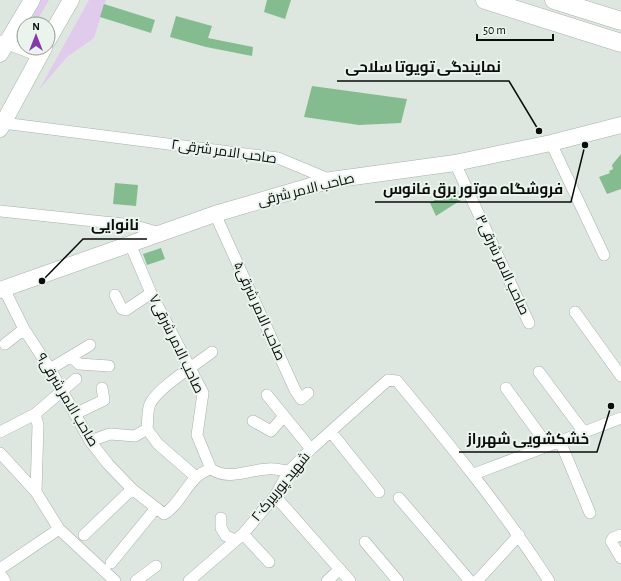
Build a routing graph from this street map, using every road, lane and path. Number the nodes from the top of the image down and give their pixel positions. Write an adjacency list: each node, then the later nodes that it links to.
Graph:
1 (32, 0): 9 (street)
2 (71, 0): 7 (street)
3 (485, 0): 5 (main road)
4 (554, 0): 6 (main road)
5 (528, 6): 8 (main road)
6 (621, 21)
7 (56, 26)
8 (621, 44)
9 (2, 46): 10 (street)
10 (16, 48)
11 (39, 56): 13 (street)
12 (621, 125): 14 (street, صاحب الامر شرقی)
13 (2, 126): 16 (street, ۲صاحب الامر شرقی)
14 (551, 143): 15 (street, صاحب الامر شرقی); 21 (street)
15 (455, 163): 16 (street, صاحب الامر شرقی); 26 (street, صاحب الامر شرقی۳)
16 (331, 180): 18 (street, صاحب الامر شرقی)
17 (0, 211): 19 (street)
18 (215, 214): 19 (street, صاحب الامر شرقی); 41 (street, صاحب الامر شرقی۵)
19 (160, 233): 20 (street, صاحب الامر شرقی)
20 (130, 244): 22 (street, صاحب الامر شرقی); 23 (street, صاحب الامر شرقی۷)
21 (604, 255)
22 (2, 289): 27 (street, صاحب الامر شرقی۹)
23 (151, 293): 24 (street); 34 (street, صاحب الامر شرقی۷)
24 (115, 295)
25 (575, 312): 36 (street)
26 (529, 323)
27 (24, 329): 28 (street); 33 (street, صاحب الامر شرقی۹)
28 (5, 344)
29 (90, 345): 31 (street)
30 (212, 352): 34 (street)
31 (72, 357): 32 (street); 33 (street)
32 (109, 366)
33 (50, 369): 40 (street, صاحب الامر شرقی۹)
34 (190, 369): 48 (street); 57 (street, صاحب الامر شرقی۷)
35 (539, 372): 49 (street)
36 (621, 376)
37 (76, 379): 40 (street)
38 (102, 388): 44 (street)
39 (506, 388): 54 (street)
40 (62, 391): 43 (street); 44 (street, صاحب الامر شرقی۹)
41 (308, 393)
42 (267, 395): 45 (street)
43 (35, 414): 50 (street); 62 (street)
44 (75, 414): 53 (street, صاحب الامر شرقی۹)
45 (284, 416): 47 (street); 55 (street)
46 (621, 418): 49 (street)
47 (253, 420)
48 (147, 429): 53 (street); 60 (street)
49 (583, 431): 52 (street)
50 (0, 432)
51 (331, 432): 55 (street, شهید پوربیرک۲۰); 59 (street, شهید پوربیرک۲۰); 63 (street)
52 (560, 441): 54 (street); 67 (street)
53 (90, 442): 61 (street, صاحب الامر شرقی۹)
54 (548, 446): 59 (street)
55 (311, 449): 58 (street, شهید پوربیرک۲۰)
56 (0, 453): 62 (street)
57 (210, 469): 58 (street); 60 (street)
58 (289, 472): 64 (street, شهید پوربیرک۲۰)
59 (474, 474): 71 (street)
60 (196, 476): 66 (street)
61 (132, 489): 66 (street, صاحب الامر شرقی۹); 70 (street)
62 (36, 492): 69 (street)
63 (379, 492)
64 (275, 496): 73 (street, شهید پوربیرک۲۰); 80 (street)
65 (399, 498): 89 (street)
66 (160, 511): 77 (street)
67 (590, 513)
68 (221, 518): 73 (street)
69 (59, 529): 79 (street); 83 (street)
70 (84, 535)
71 (519, 535): 90 (street); 91 (street)
72 (618, 536): 75 (street)
73 (240, 537): 76 (street); 85 (street, شهید پوربیرک۲۰)
74 (365, 542): 88 (street)
75 (621, 558)
76 (269, 562)
77 (111, 563)
78 (156, 566): 84 (street)
79 (0, 569)
80 (340, 569): 86 (street); 87 (street)
81 (0, 578): 82 (street)
82 (2, 581)
83 (115, 581)
84 (136, 581)
85 (189, 581)
86 (327, 581)
87 (350, 581)
88 (398, 581)
89 (470, 581)
90 (477, 581)
91 (549, 581)

